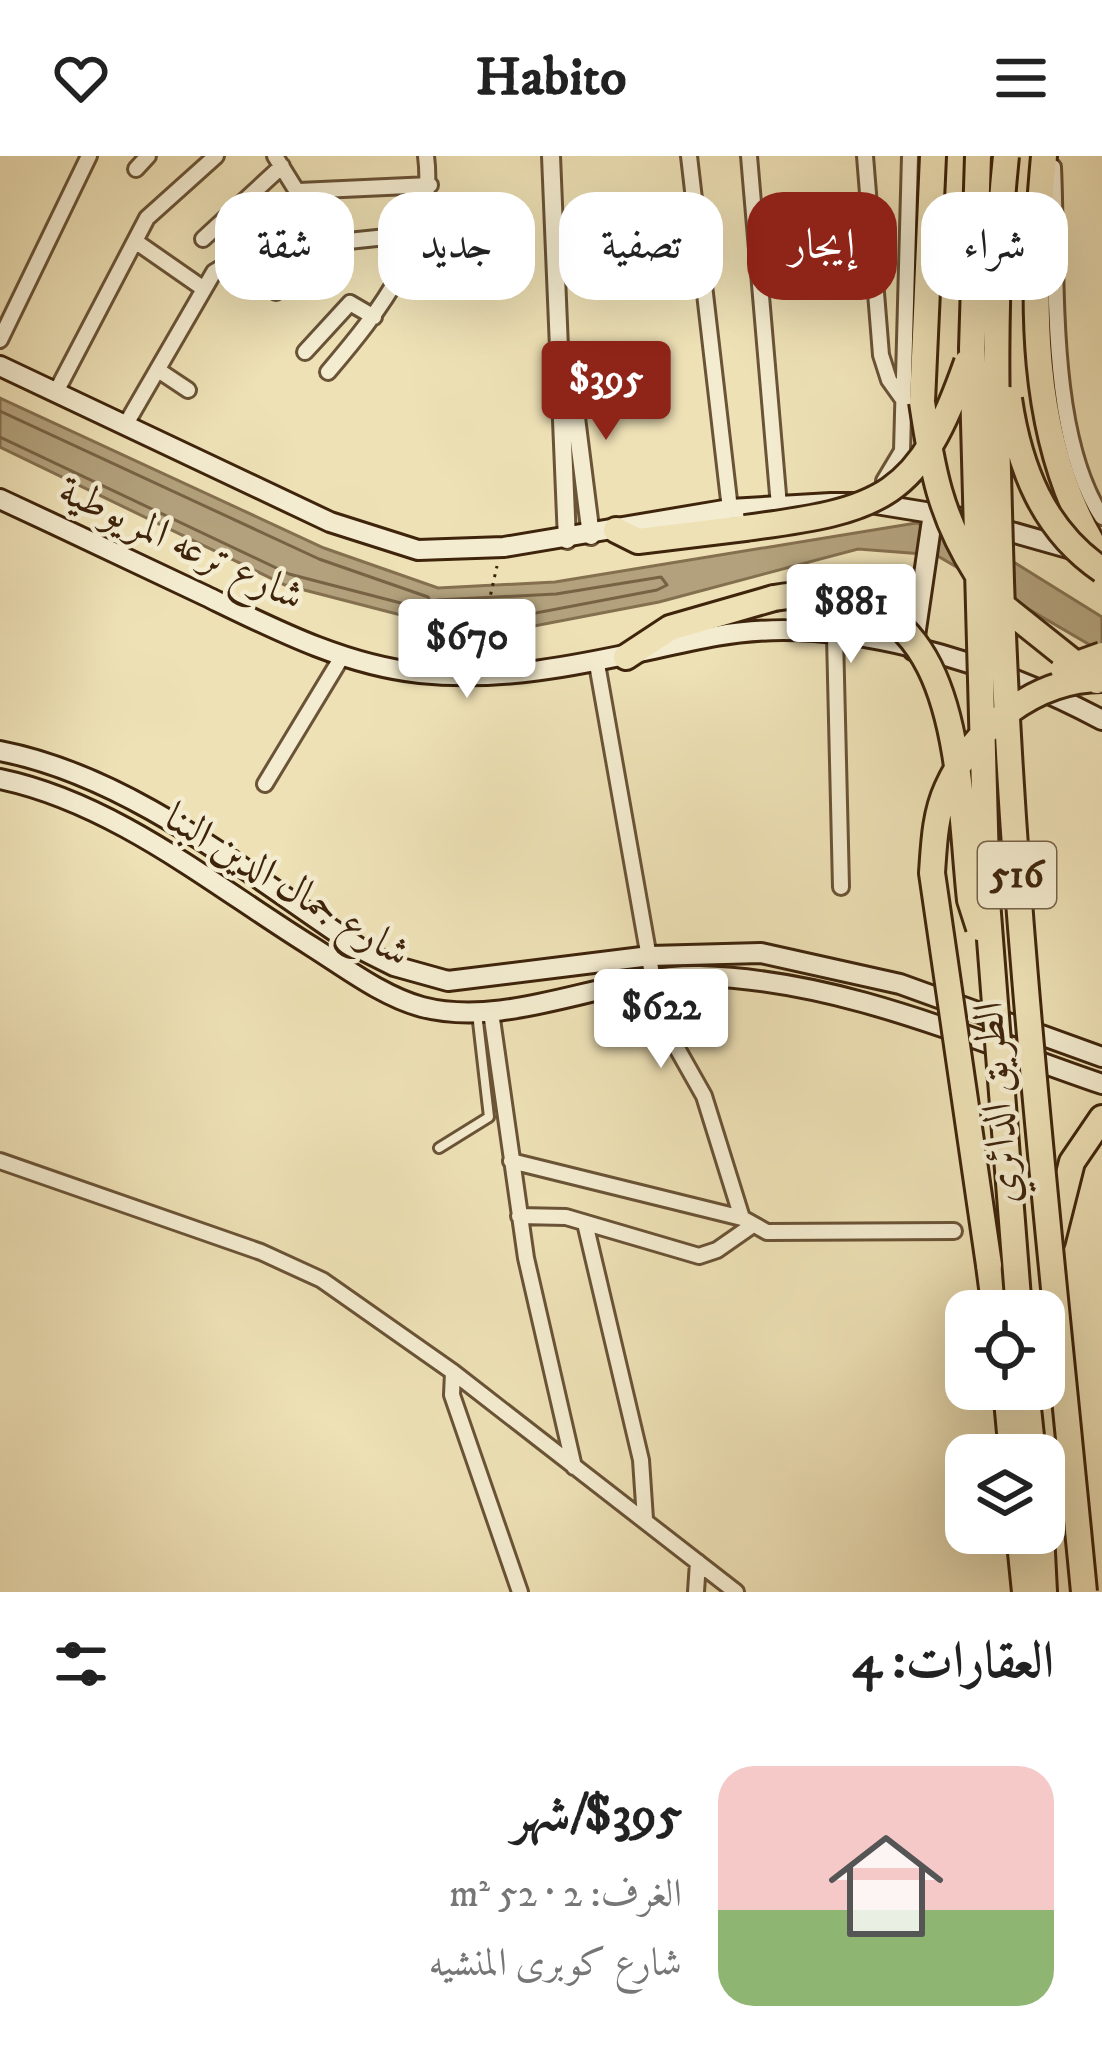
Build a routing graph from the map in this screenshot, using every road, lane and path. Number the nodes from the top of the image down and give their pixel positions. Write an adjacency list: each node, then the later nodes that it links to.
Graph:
1 (89, 156): 26 (street)
2 (148, 156): 15 (street)
3 (215, 156): 20 (street)
4 (426, 156): 16 (street)
5 (550, 156): 30 (street)
6 (689, 156): 41 (street)
7 (749, 156): 39 (street)
8 (865, 156): 35 (street)
9 (910, 156): 35 (street)
10 (933, 156): 55 (highway, bridge)
11 (978, 156): 27 (highway, الطريق الدائري / 516, bridge)
12 (1006, 156): 24 (highway, الطريق الدائري / 516, bridge)
13 (1048, 156): 40 (street); 46 (highway)
14 (279, 161): 17 (street); 19 (street)
15 (136, 169)
16 (430, 185): 17 (street); 18 (street)
17 (299, 191)
18 (428, 192)
19 (203, 239)
20 (135, 241): 22 (street); 34 (street)
21 (215, 274): 22 (street)
22 (204, 289): 31 (street)
23 (386, 300): 25 (street)
24 (998, 315): 47 (highway, bridge); 60 (highway, الطريق الدائري / 516, bridge)
25 (374, 317): 28 (street); 32 (street)
26 (0, 340)
27 (972, 349): 41 (highway, bridge); 62 (highway, الطريق الدائري / 516, bridge)
28 (305, 352)
29 (0, 366): 34 (main road, شارع ترعه المريوطية)
30 (562, 368): 43 (street); 44 (street)
31 (158, 370): 33 (street); 36 (street)
32 (328, 372)
33 (188, 390)
34 (56, 392): 36 (main road, شارع ترعه المريوطية)
35 (904, 401): 38 (street)
36 (126, 424): 45 (main road, شارع ترعه المريوطية)
37 (0, 499): 51 (main road, شارع ترعه المريوطية)
38 (848, 503): 39 (main road); 42 (main road)
39 (779, 506): 41 (main road)
40 (1102, 517)
41 (737, 519): 43 (highway)
42 (933, 519): 46 (main road); 50 (main road)
43 (604, 533): 44 (main road, شارع ترعه المريوطية)
44 (567, 540): 45 (main road, شارع ترعه المريوطية)
45 (504, 548): 49 (path)
46 (1102, 560)
47 (1102, 570)
48 (835, 636): 50 (main road, شارع ترعه المريوطية); 53 (main road, شارع ترعه المريوطية); 61 (street)
49 (487, 644)
50 (913, 650): 56 (main road, شارع ترعه المريوطية)
51 (343, 655): 54 (main road, شارع ترعه المريوطية); 59 (street)
52 (1102, 656): 60 (highway, bridge)
53 (626, 657): 54 (main road, شارع ترعه المريوطية); 62 (highway, bridge)
54 (597, 664): 64 (street)
55 (1102, 682): 79 (highway, bridge)
56 (1102, 720)
57 (0, 751): 64 (main road, شارع جمال الدين البنا)
58 (0, 779): 67 (main road, شارع جمال الدين البنا)
59 (265, 784)
60 (1012, 800): 78 (highway, الطريق الدائري / 516, bridge)
61 (841, 887)
62 (989, 946): 80 (highway, الطريق الدائري / 516, bridge)
63 (699, 952): 64 (main road, شارع جمال الدين البنا); 65 (main road); 68 (main road, شارع جمال الدين البنا)
64 (650, 956): 66 (street)
65 (698, 976): 66 (main road, شارع جمال الدين البنا); 69 (main road, شارع جمال الدين البنا)
66 (653, 978): 67 (main road, شارع جمال الدين البنا); 76 (street)
67 (484, 1012): 71 (lane); 73 (street)
68 (1102, 1057)
69 (1102, 1084)
70 (1102, 1118): 78 (highway)
71 (439, 1148)
72 (0, 1161): 81 (street)
73 (512, 1161): 74 (street); 76 (street)
74 (519, 1216): 75 (street); 82 (street)
75 (585, 1222): 76 (street); 83 (street)
76 (746, 1222): 77 (street)
77 (954, 1231)
78 (1051, 1244): 92 (highway, الطريق الدائري / 516, bridge)
79 (992, 1290)
80 (1017, 1290)
81 (453, 1372): 82 (street); 87 (street)
82 (574, 1467): 83 (street)
83 (646, 1519): 86 (street)
84 (1021, 1554): 90 (highway)
85 (1042, 1554): 91 (highway)
86 (698, 1562): 88 (street); 89 (street)
87 (520, 1592)
88 (696, 1592)
89 (736, 1592)
90 (1025, 1592)
91 (1044, 1592)
92 (1084, 1592)

